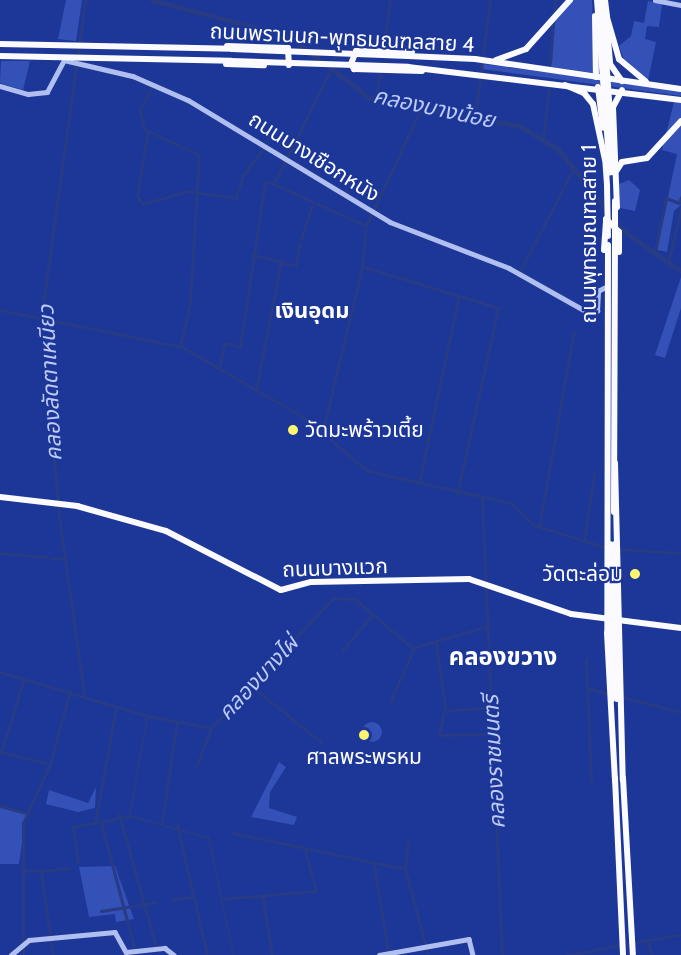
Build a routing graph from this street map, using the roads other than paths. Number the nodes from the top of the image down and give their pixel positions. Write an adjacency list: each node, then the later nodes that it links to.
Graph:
1 (570, 0): 14 (main road)
2 (596, 0): 8 (main road); 29 (main road, ถนนพุทธมณฑลสาย 1, bridge)
3 (604, 0): 6 (main road); 29 (main road, ถนนพุทธมณฑลสาย 1, bridge)
4 (655, 0): 5 (street)
5 (681, 5)
6 (606, 14): 10 (main road); 19 (main road)
7 (0, 44): 9 (main road, ถนนพรานนก-พุทธมณฑลสาย 4)
8 (597, 46): 10 (main road); 16 (main road)
9 (194, 47): 12 (main road, ถนนพรานนก-พุทธมณฑลสาย 4, bridge); 13 (main road)
10 (609, 48): 18 (main road)
11 (0, 56): 13 (main road, ถนนพรานนก-พุทธมณฑลสาย 4)
12 (451, 57): 14 (main road, ถนนพรานนก-พุทธมณฑลสาย 4); 15 (main road)
13 (181, 59): 15 (main road, ถนนพรานนก-พุทธมณฑลสาย 4, bridge)
14 (486, 61): 16 (main road, ถนนพรานนก-พุทธมณฑลสาย 4)
15 (453, 69): 17 (main road, ถนนพรานนก-พุทธมณฑลสาย 4)
16 (596, 77): 18 (main road, ถนนพรานนก-พุทธมณฑลสาย 4)
17 (553, 81): 21 (main road, ถนนพรานนก-พุทธมณฑลสาย 4); 28 (main road)
18 (622, 81): 19 (main road, ถนนพรานนก-พุทธมณฑลสาย 4)
19 (654, 85): 22 (main road, ถนนพรานนก-พุทธมณฑลสาย 4)
20 (0, 86): 35 (street, ถนนบางเชือกหนัง)
21 (598, 87): 23 (main road, ถนนพรานนก-พุทธมณฑลสาย 4); 25 (main road)
22 (681, 88)
23 (622, 90): 24 (main road, ถนนพรานนก-พุทธมณฑลสาย 4); 26 (main road)
24 (681, 100)
25 (602, 117): 26 (main road); 28 (main road)
26 (614, 119): 29 (main road)
27 (681, 121): 29 (main road)
28 (605, 160): 31 (main road, bridge)
29 (614, 173): 30 (main road, ถนนพุทธมณฑลสาย 1)
30 (614, 202): 31 (main road, ถนนพุทธมณฑลสาย 1, bridge); 32 (main road, ถนนพุทธมณฑลสาย 1, bridge)
31 (608, 236): 32 (main road, ถนนพุทธมณฑลสาย 1)
32 (611, 246): 33 (main road, ถนนพุทธมณฑลสาย 1); 34 (main road, ถนนพุทธมณฑลสาย 1)
33 (605, 265): 34 (main road); 35 (main road, ถนนพุทธมณฑลสาย 1)
34 (614, 273): 37 (main road, ถนนพุทธมณฑลสาย 1)
35 (604, 288): 37 (main road, ถนนพุทธมณฑลสาย 1)
36 (0, 497): 42 (main road, ถนนบางแวก)
37 (612, 542): 38 (main road, ถนนพุทธมณฑลสาย 1, bridge); 39 (main road, ถนนพุทธมณฑลสาย 1, bridge); 50 (main road, ถนนพุทธมณฑลสาย 1, bridge)
38 (619, 588): 39 (main road); 41 (main road, ถนนพุทธมณฑลสาย 1)
39 (607, 592): 40 (main road, ถนนพุทธมณฑลสาย 1)
40 (607, 606): 42 (main road); 43 (main road, ถนนพุทธมณฑลสาย 1)
41 (619, 608): 44 (main road, ถนนพุทธมณฑลสาย 1); 45 (main road)
42 (597, 617): 43 (main road, ถนนบางแวก); 47 (main road)
43 (607, 618): 44 (main road, ถนนบางแวก); 47 (main road, ถนนพุทธมณฑลสาย 1)
44 (619, 620): 45 (main road, ถนนบางแวก); 49 (main road, ถนนพุทธมณฑลสาย 1)
45 (630, 622): 46 (main road, ถนนบางแวก)
46 (681, 628)
47 (607, 633): 48 (main road, ถนนพุทธมณฑลสาย 1)
48 (608, 641): 49 (main road); 50 (main road, ถนนพุทธมณฑลสาย 1, bridge)
49 (619, 642): 50 (main road, ถนนพุทธมณฑลสาย 1, bridge)
50 (615, 702): 51 (main road, ถนนพุทธมณฑลสาย 1); 56 (main road, ถนนพุทธมณฑลสาย 1)
51 (633, 953)
52 (11, 955): 53 (street)
53 (174, 955)
54 (379, 955): 55 (street)
55 (473, 955)
56 (623, 955)

